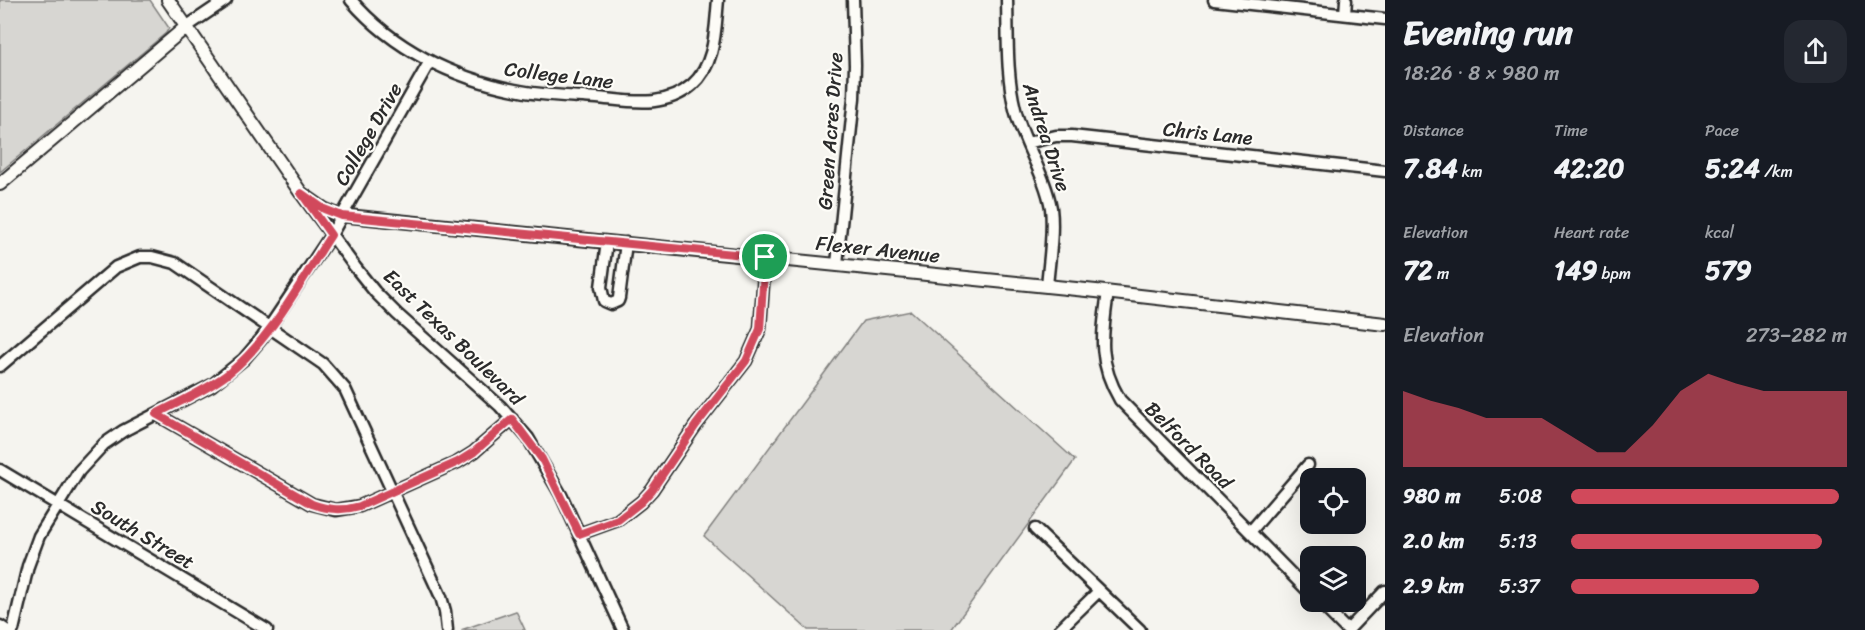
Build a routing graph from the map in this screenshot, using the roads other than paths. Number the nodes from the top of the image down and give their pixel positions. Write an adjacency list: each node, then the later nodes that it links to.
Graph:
1 (168, 0): 11 (street, East Texas Boulevard)
2 (225, 0): 11 (street)
3 (351, 0): 12 (street, College Lane)
4 (718, 0): 12 (street, College Lane)
5 (853, 0): 22 (street, Green Acres Drive)
6 (1007, 0): 13 (street, Andrea Drive)
7 (1214, 0): 9 (street)
8 (1346, 0): 9 (street)
9 (1345, 14): 10 (street)
10 (1385, 19)
11 (186, 27): 15 (street); 16 (street, East Texas Boulevard)
12 (430, 61): 17 (street, College Drive)
13 (1027, 143): 14 (street, Chris Lane); 23 (street, Andrea Drive)
14 (1385, 171)
15 (0, 184)
16 (301, 193): 17 (street, Flexer Avenue); 18 (street, East Texas Boulevard)
17 (342, 216): 18 (street, College Drive); 19 (street, Flexer Avenue)
18 (331, 235): 26 (street, College Drive); 29 (street, East Texas Boulevard)
19 (607, 242): 20 (street, Flexer Avenue); 20 (street)
20 (626, 243): 21 (street, Flexer Avenue)
21 (765, 257): 22 (street, Flexer Avenue); 36 (street)
22 (837, 264): 23 (street, Flexer Avenue)
23 (1047, 286): 24 (street, Flexer Avenue)
24 (1108, 292): 25 (street, Flexer Avenue); 35 (street, Belford Road)
25 (1385, 324)
26 (270, 327): 27 (street); 28 (street, College Drive); 32 (street)
27 (0, 366)
28 (156, 414): 32 (street); 33 (street, College Drive)
29 (512, 419): 32 (street); 36 (street, East Texas Boulevard)
30 (1308, 465): 35 (street)
31 (0, 470): 33 (street, South Street)
32 (392, 491): 45 (street)
33 (58, 505): 43 (street, College Drive); 44 (street, South Street)
34 (1035, 529): 38 (street)
35 (1250, 532): 37 (street, Belford Road)
36 (579, 534): 46 (street, East Texas Boulevard)
37 (1300, 583)
38 (1099, 591): 47 (street); 48 (street)
39 (1385, 591): 49 (street)
40 (1329, 612): 49 (street)
41 (0, 626): 42 (street)
42 (6, 630)
43 (13, 630)
44 (267, 630)
45 (447, 630)
46 (623, 630)
47 (1059, 630)
48 (1140, 630)
49 (1347, 630)

